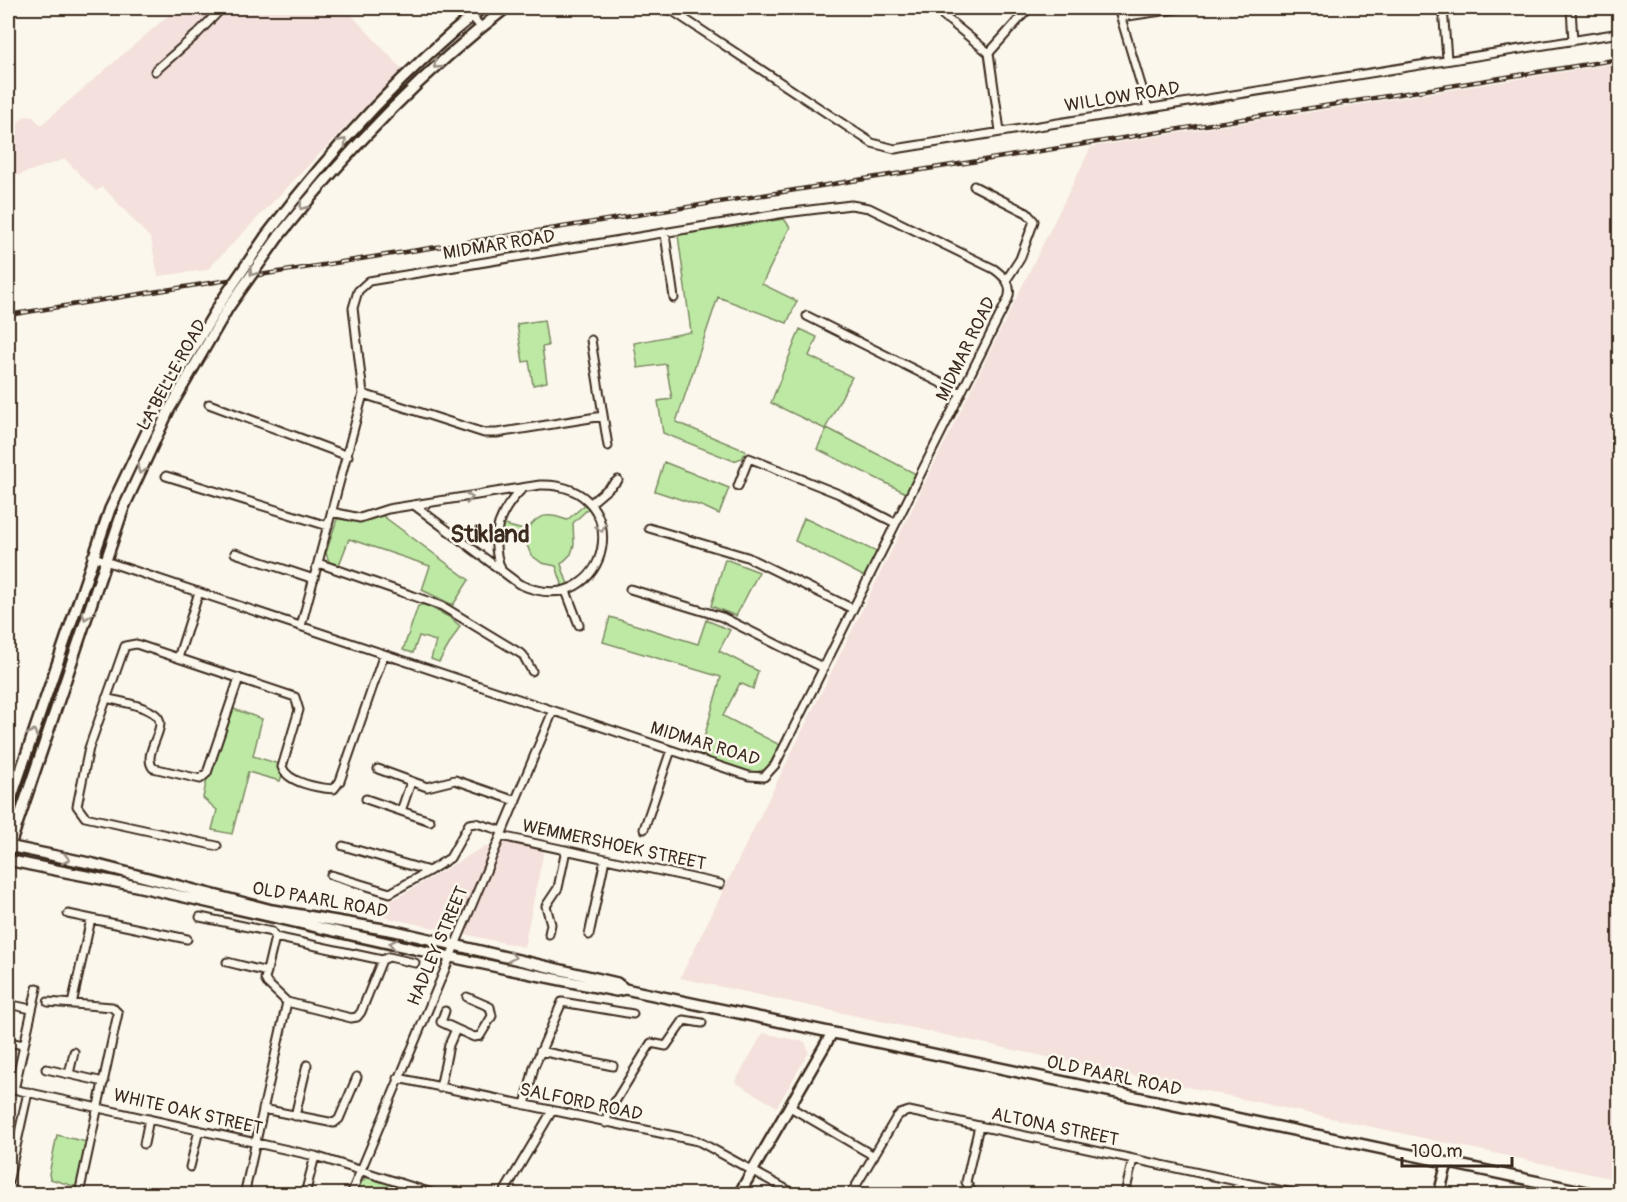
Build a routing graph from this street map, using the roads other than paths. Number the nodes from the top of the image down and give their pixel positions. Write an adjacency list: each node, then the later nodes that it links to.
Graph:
1 (222, 8): 19 (street)
2 (464, 8): 12 (street)
3 (482, 8): 12 (main road, LA BELLE ROAD)
4 (506, 8): 14 (main road, LA BELLE ROAD)
5 (934, 8): 17 (street)
6 (1029, 8): 17 (street)
7 (1118, 8): 13 (street)
8 (1182, 8): 13 (street)
9 (1443, 8): 18 (street)
10 (1571, 8): 16 (street)
11 (672, 9): 21 (street, WILLOW ROAD)
12 (471, 16): 14 (street); 26 (main road, LA BELLE ROAD, one-way to 12, bridge)
13 (1121, 17): 20 (street)
14 (481, 27): 26 (main road, LA BELLE ROAD, one-way to 26, bridge)
15 (1620, 33): 16 (street, WILLOW ROAD)
16 (1573, 41): 18 (street, WILLOW ROAD)
17 (989, 54): 21 (street)
18 (1447, 59): 20 (street, WILLOW ROAD)
19 (155, 71)
20 (1148, 108): 21 (street, WILLOW ROAD)
21 (1000, 131)
22 (974, 186): 24 (street)
23 (665, 234): 24 (street, MIDMAR ROAD); 25 (street); 30 (street, MIDMAR ROAD)
24 (1007, 279): 29 (street, MIDMAR ROAD)
25 (674, 298)
26 (224, 305): 41 (main road, LA BELLE ROAD, one-way to 41); 47 (main road, LA BELLE ROAD)
27 (807, 316): 29 (street)
28 (591, 340): 32 (street)
29 (961, 393): 43 (street, MIDMAR ROAD)
30 (363, 394): 32 (street); 34 (street, MIDMAR ROAD)
31 (209, 404): 34 (street)
32 (603, 416): 33 (street)
33 (608, 446)
34 (348, 456): 42 (street, MIDMAR ROAD)
35 (166, 476): 44 (street)
36 (618, 480): 39 (street)
37 (738, 486): 43 (street)
38 (523, 488): 39 (street); 40 (street, one-way to 38); 50 (street)
39 (591, 503): 53 (street, one-way to 53)
40 (414, 505): 42 (street); 50 (street)
41 (124, 507): 47 (main road); 48 (main road, LA BELLE ROAD)
42 (332, 512): 44 (street, MIDMAR ROAD)
43 (895, 523): 55 (street, MIDMAR ROAD)
44 (328, 526): 49 (street, MIDMAR ROAD)
45 (649, 528): 55 (street)
46 (235, 553): 51 (street)
47 (92, 556): 48 (street, MIDMAR ROAD); 56 (main road, LA BELLE ROAD)
48 (105, 561): 54 (street, MIDMAR ROAD); 56 (main road); 78 (main road, LA BELLE ROAD, one-way to 78)
49 (318, 562): 51 (street, MIDMAR ROAD); 62 (street)
50 (501, 569): 53 (street)
51 (314, 579): 58 (street, MIDMAR ROAD)
52 (630, 589): 61 (street)
53 (566, 591): 57 (street)
54 (199, 592): 58 (street, MIDMAR ROAD); 60 (street)
55 (852, 609): 61 (street, MIDMAR ROAD)
56 (73, 613): 71 (main road, LA BELLE ROAD, one-way to 56)
57 (579, 625)
58 (301, 626): 59 (street, MIDMAR ROAD)
59 (384, 654): 63 (street); 65 (street, MIDMAR ROAD)
60 (178, 658): 63 (street); 64 (street)
61 (824, 668): 66 (street, MIDMAR ROAD)
62 (532, 671)
63 (239, 678): 64 (street)
64 (106, 698): 76 (street)
65 (553, 711): 66 (street, MIDMAR ROAD); 70 (street, HADLEY STREET)
66 (671, 750): 74 (street)
67 (378, 769): 68 (street)
68 (411, 782): 70 (street); 72 (street)
69 (366, 799): 72 (street)
70 (516, 801): 75 (street, HADLEY STREET)
71 (8, 808)
72 (401, 811): 73 (street)
73 (430, 822)
74 (644, 829)
75 (502, 834): 79 (street, WEMMERSHOEK STREET); 82 (street, WEMMERSHOEK STREET); 92 (street, HADLEY STREET)
76 (217, 846)
77 (343, 846): 82 (street)
78 (8, 848): 92 (main road, OLD PAARL ROAD, one-way to 92)
79 (566, 850): 80 (street, WEMMERSHOEK STREET); 88 (street)
80 (605, 859): 84 (street, WEMMERSHOEK STREET); 89 (street)
81 (8, 860): 93 (main road, OLD PAARL ROAD, one-way to 81)
82 (429, 871): 83 (street)
83 (331, 875)
84 (720, 884)
85 (68, 914): 87 (street)
86 (200, 917): 90 (street)
87 (91, 919): 91 (street); 104 (street)
88 (549, 934)
89 (590, 935)
90 (275, 937): 94 (street); 97 (street)
91 (187, 939)
92 (455, 945): 93 (street, HADLEY STREET); 99 (main road, OLD PAARL ROAD, one-way to 99)
93 (450, 955): 99 (main road, OLD PAARL ROAD); 120 (street, HADLEY STREET)
94 (382, 960): 96 (street); 102 (street)
95 (227, 962): 97 (street)
96 (415, 963)
97 (267, 972): 102 (street)
98 (37, 988): 105 (street)
99 (625, 989): 110 (main road, OLD PAARL ROAD)
100 (467, 997): 109 (street)
101 (48, 1002): 104 (street)
102 (287, 1002): 128 (street)
103 (8, 1004): 105 (street)
104 (72, 1004): 121 (street)
105 (32, 1009): 112 (street)
106 (445, 1011): 109 (street)
107 (633, 1014): 113 (street)
108 (702, 1023): 132 (street)
109 (456, 1029): 122 (street)
110 (832, 1033): 126 (main road); 140 (main road, OLD PAARL ROAD)
111 (8, 1042): 112 (street)
112 (24, 1046): 123 (street)
113 (540, 1051): 116 (street); 125 (street)
114 (74, 1052): 118 (street)
115 (307, 1065): 130 (street)
116 (613, 1066)
117 (46, 1069): 118 (street)
118 (69, 1074): 121 (street)
119 (357, 1077): 130 (street)
120 (398, 1078): 122 (street, SALFORD ROAD); 142 (street, HADLEY STREET)
121 (104, 1082): 127 (street)
122 (440, 1088): 125 (street, SALFORD ROAD)
123 (11, 1089): 124 (street, WHITE OAK STREET)
124 (28, 1092): 127 (street, WHITE OAK STREET); 145 (street)
125 (525, 1105): 129 (street, SALFORD ROAD)
126 (790, 1107): 138 (street); 143 (main road)
127 (98, 1108): 131 (street, WHITE OAK STREET); 147 (street)
128 (263, 1108): 130 (street); 135 (street)
129 (552, 1111): 132 (street, SALFORD ROAD); 151 (street)
130 (295, 1116)
131 (149, 1119): 134 (street, WHITE OAK STREET); 136 (street)
132 (606, 1123): 143 (street, SALFORD ROAD)
133 (979, 1126): 138 (street, ALTONA STREET); 139 (street, ALTONA STREET); 155 (street)
134 (199, 1130): 135 (street, WHITE OAK STREET); 141 (street)
135 (256, 1143): 137 (street, WHITE OAK STREET); 146 (street)
136 (144, 1144)
137 (315, 1156): 142 (street, WHITE OAK STREET); 148 (street)
138 (874, 1156): 154 (street, ALTONA STREET)
139 (1133, 1159): 144 (street, ALTONA STREET); 156 (street)
140 (1448, 1163): 159 (main road); 160 (main road, OLD PAARL ROAD)
141 (190, 1167)
142 (360, 1169): 149 (street, HADLEY STREET); 150 (street, WHITE OAK STREET)
143 (753, 1170): 152 (main road); 153 (street, SALFORD ROAD)
144 (1238, 1182): 157 (street); 158 (street, ALTONA STREET)
145 (8, 1183)
146 (245, 1191)
147 (79, 1194)
148 (305, 1194)
149 (351, 1194)
150 (435, 1194)
151 (503, 1194)
152 (739, 1194)
153 (795, 1194)
154 (851, 1194)
155 (973, 1194)
156 (1125, 1194)
157 (1235, 1194)
158 (1297, 1194)
159 (1439, 1194)
160 (1596, 1194)

